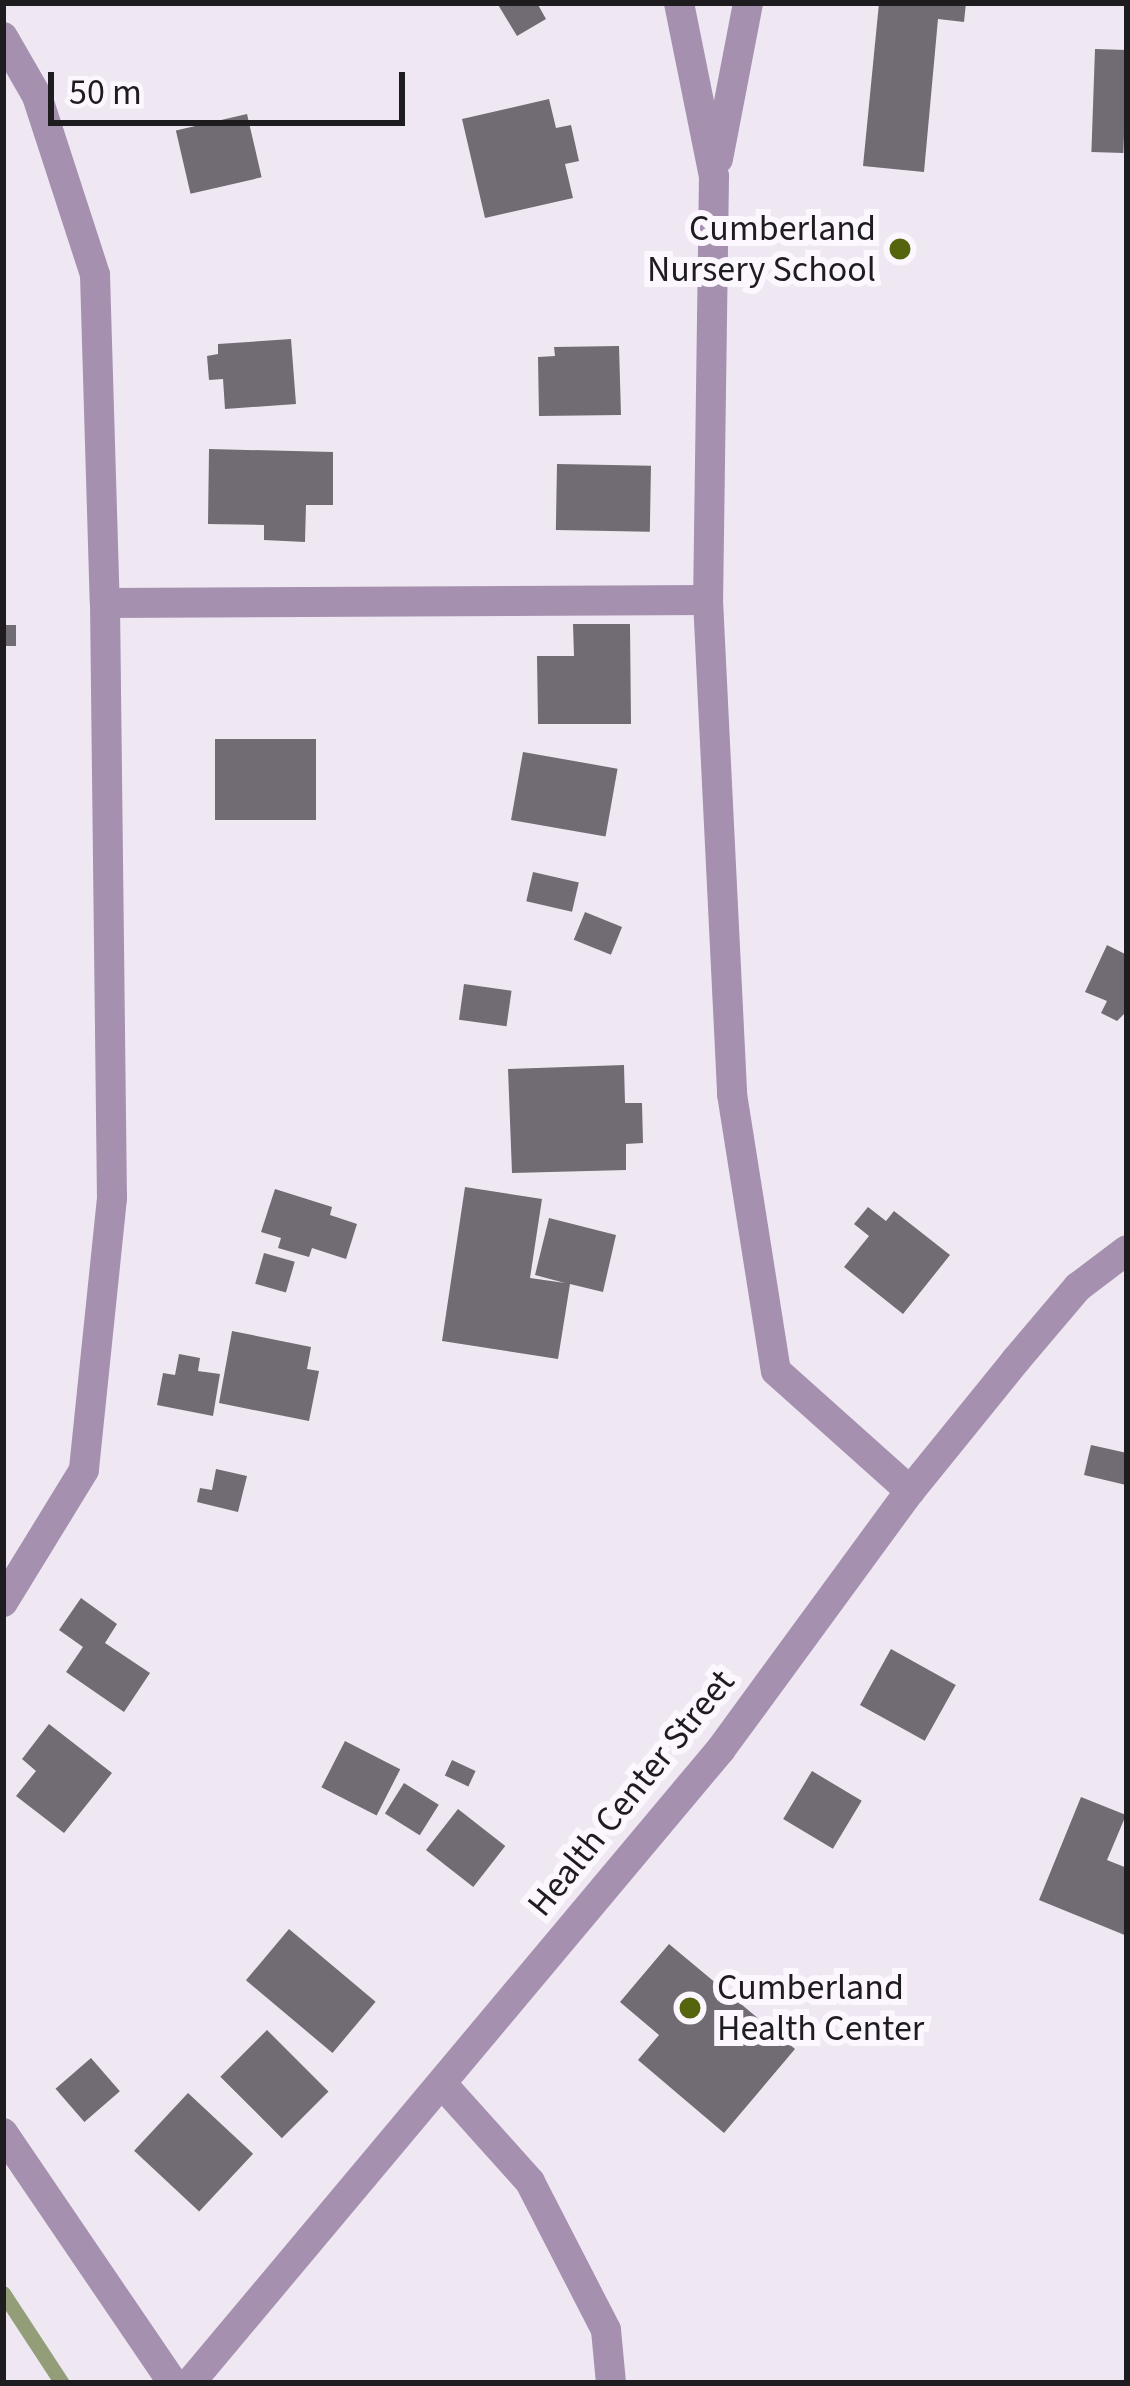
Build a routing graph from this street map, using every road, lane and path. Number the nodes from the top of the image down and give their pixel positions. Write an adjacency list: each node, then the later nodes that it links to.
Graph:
1 (679, 3): 4 (street)
2 (748, 3): 4 (street)
3 (3, 37): 6 (street)
4 (714, 176): 5 (street)
5 (708, 600): 6 (street); 8 (street)
6 (105, 603): 9 (street)
7 (1127, 1250): 8 (street, Health Center Street)
8 (910, 1491): 10 (street, Health Center Street)
9 (3, 1602)
10 (444, 2086): 13 (street, Health Center Street); 14 (street)
11 (3, 2133): 12 (street)
12 (173, 2383)
13 (190, 2383)
14 (611, 2383)

